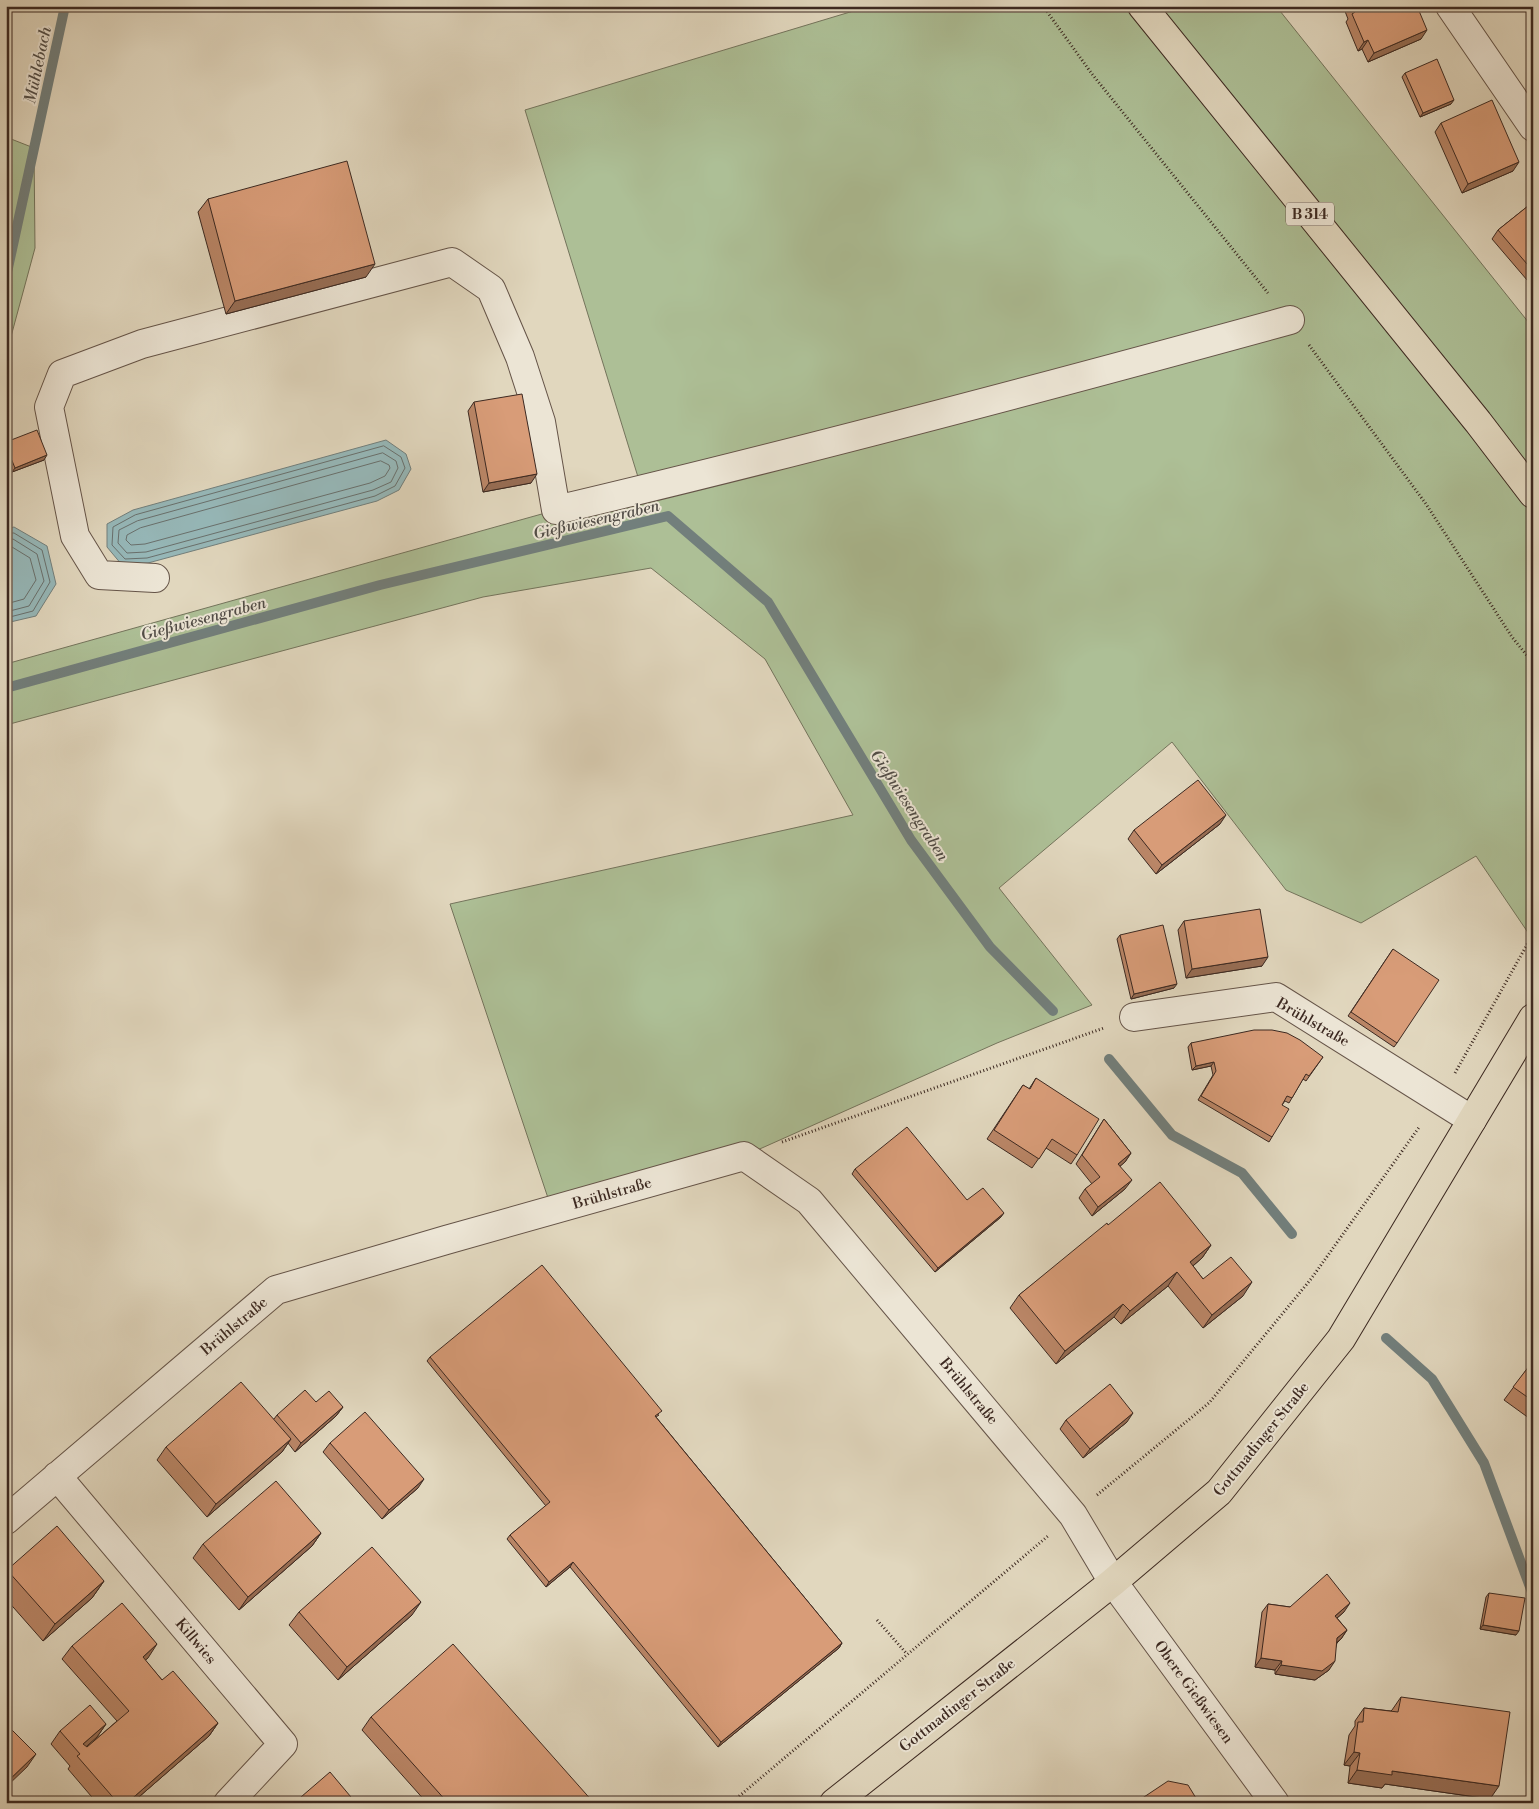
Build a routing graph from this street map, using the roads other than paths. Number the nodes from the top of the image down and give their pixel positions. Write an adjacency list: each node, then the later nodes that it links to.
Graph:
1 (1142, 6): 5 (main road, B 314)
2 (1450, 6): 3 (street)
3 (1533, 127)
4 (1290, 320): 6 (street)
5 (1533, 494)
6 (155, 578)
7 (1134, 1017): 9 (street, Brühlstraße)
8 (1533, 1018): 9 (main road, Gottmadinger Straße)
9 (1472, 1120): 12 (main road, Gottmadinger Straße)
10 (57, 1476): 11 (street, Brühlstraße); 12 (street, Brühlstraße); 13 (street, Killwies)
11 (6, 1520)
12 (1113, 1582): 14 (main road, Gottmadinger Straße); 15 (street, Obere Gießwiesen)
13 (228, 1803)
14 (834, 1803)
15 (1276, 1803)

